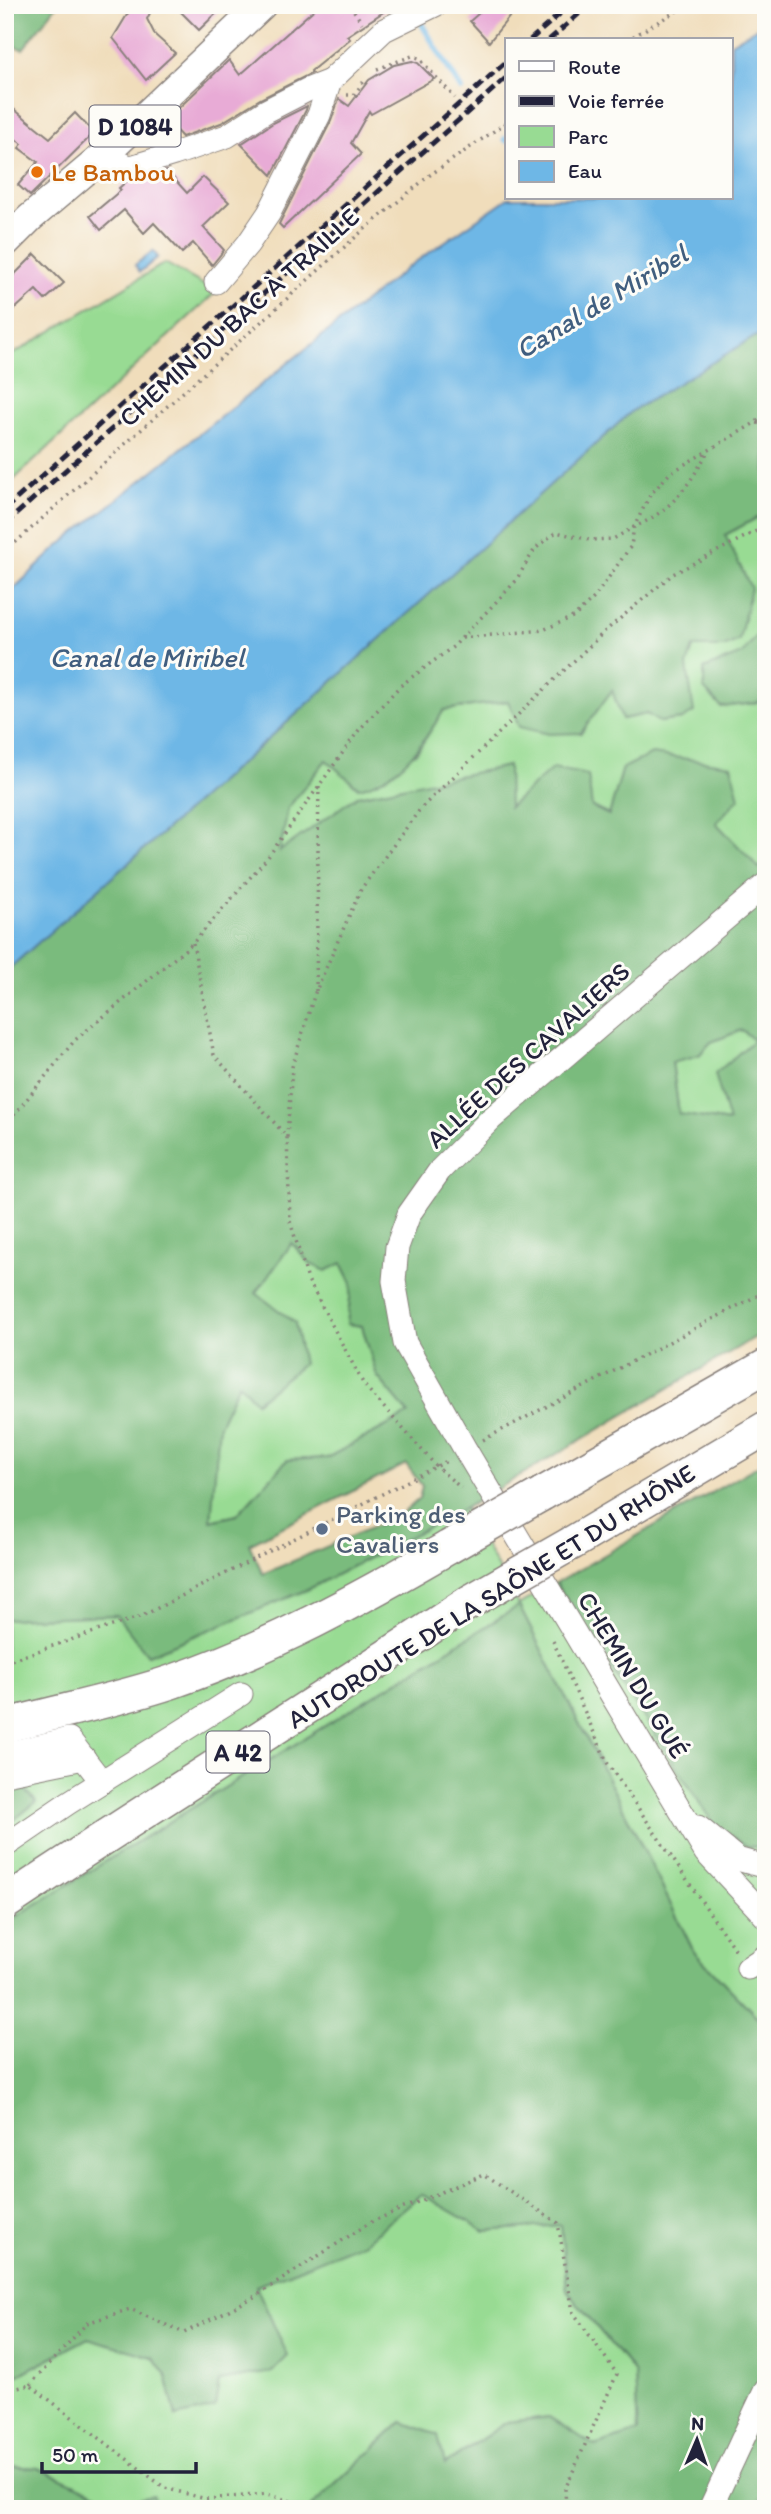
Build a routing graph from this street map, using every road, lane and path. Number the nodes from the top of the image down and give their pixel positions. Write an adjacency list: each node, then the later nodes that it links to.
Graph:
1 (262, 5): 8 (main road, D 1084)
2 (435, 5): 5 (street)
3 (687, 5): 4 (path)
4 (630, 38)
5 (337, 85): 6 (path); 8 (street); 11 (street)
6 (455, 98)
7 (505, 123): 18 (path, CHEMIN DU BAC À TRAILLE)
8 (101, 158): 9 (main road, D 1084)
9 (18, 219): 10 (main road, D 1084)
10 (5, 243)
11 (216, 282)
12 (766, 414): 13 (path)
13 (755, 423): 14 (path); 15 (path)
14 (766, 424)
15 (708, 451): 17 (path); 17 (path)
16 (766, 526): 23 (path)
17 (634, 527): 19 (path); 19 (path)
18 (5, 552)
19 (462, 638): 20 (path)
20 (320, 782): 22 (path); 23 (path)
21 (766, 884): 29 (street, ALLÉE DES CAVALIERS)
22 (193, 943): 24 (path); 25 (path)
23 (316, 993): 25 (path)
24 (5, 1126)
25 (287, 1137): 30 (path)
26 (766, 1291): 29 (path)
27 (766, 1366): 33 (highway, bridge)
28 (759, 1434): 46 (highway, AUTOROUTE DE LA SAÔNE ET DU RHÔNE / A 42, bridge)
29 (465, 1449): 32 (street, ALLÉE DES CAVALIERS)
30 (437, 1467): 31 (path); 35 (path)
31 (464, 1490)
32 (491, 1493): 43 (street, CHEMIN DU GUÉ)
33 (316, 1620): 37 (highway); 38 (highway)
34 (550, 1634): 48 (path)
35 (5, 1662)
36 (241, 1694): 42 (street)
37 (5, 1707)
38 (5, 1726)
39 (5, 1754): 40 (street)
40 (85, 1758): 41 (street); 42 (street)
41 (5, 1774)
42 (102, 1782): 44 (street)
43 (683, 1814): 45 (street, CHEMIN DU GUÉ); 47 (street, CHEMIN DU GUÉ)
44 (5, 1846)
45 (766, 1867)
46 (5, 1902)
47 (766, 1917)
48 (757, 1962)
49 (30, 2385): 51 (path); 52 (path); 53 (path)
50 (766, 2389): 54 (street)
51 (5, 2391)
52 (306, 2509)
53 (566, 2509)
54 (710, 2509)

